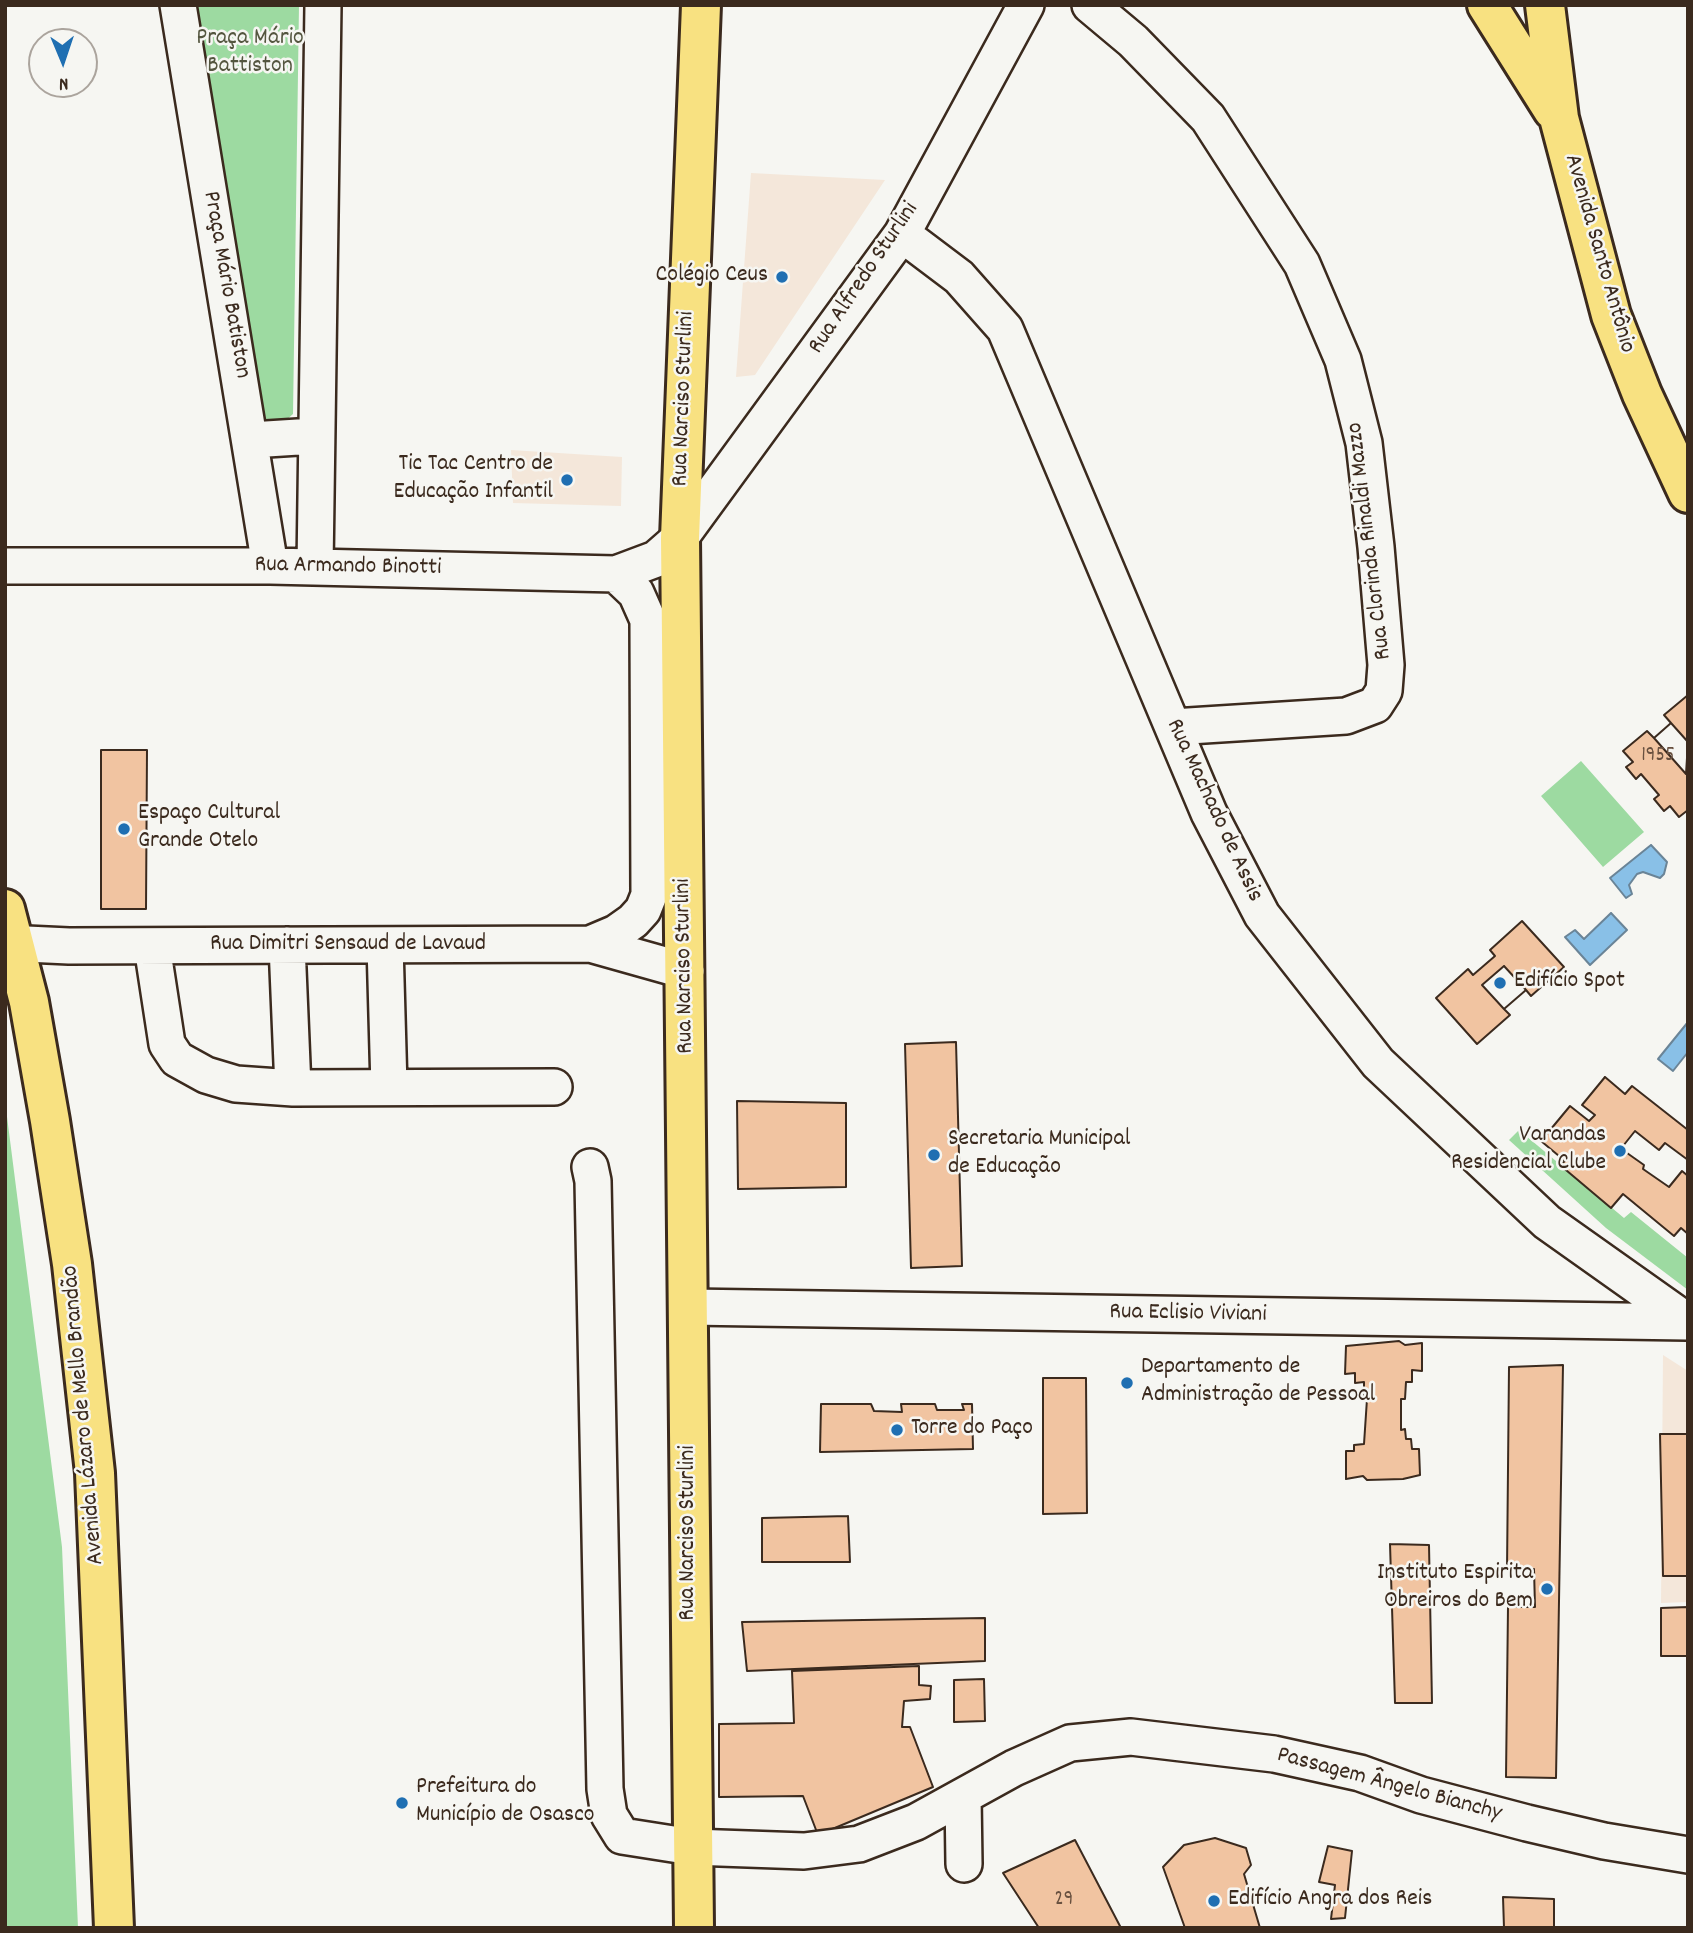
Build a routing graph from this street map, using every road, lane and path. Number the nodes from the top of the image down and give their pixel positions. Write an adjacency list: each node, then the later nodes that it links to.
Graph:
1 (178, 5): 11 (street, Praça Mário Batiston)
2 (323, 5): 10 (street)
3 (701, 5): 13 (main road, Rua Narciso Sturlini)
4 (1026, 5): 9 (street, Rua Alfredo Sturlini)
5 (1090, 5): 18 (street, Rua Clorinda Rinaldi Mazzo)
6 (1487, 5): 8 (main road)
7 (1545, 5): 8 (main road, Avenida Santo Antônio)
8 (1559, 118): 12 (main road, Avenida Santo Antônio)
9 (902, 234): 13 (street, Rua Alfredo Sturlini); 18 (street, Rua Machado de Assis)
10 (314, 436): 11 (street); 16 (street)
11 (251, 440): 15 (street, Praça Mário Batiston)
12 (1688, 493)
13 (680, 538): 17 (street, Rua Armando Binotti); 24 (main road, Rua Narciso Sturlini)
14 (5, 566): 15 (street, Rua Armando Binotti)
15 (270, 566): 16 (street, Rua Armando Binotti)
16 (315, 567): 17 (street, Rua Armando Binotti)
17 (616, 574): 20 (street, Rua Narciso Sturlini)
18 (1173, 727): 30 (street, Rua Machado de Assis)
19 (9, 932): 22 (street, Rua Dimitri Sensaud de Lavaud); 35 (main road, Avenida Lázaro de Mello Brandão)
20 (590, 944): 23 (street, Rua Dimitri Sensaud de Lavaud); 24 (street, Rua Dimitri Sensaud de Lavaud)
21 (287, 945): 22 (street, Rua Dimitri Sensaud de Lavaud); 23 (street, Rua Dimitri Sensaud de Lavaud); 27 (street)
22 (152, 946): 27 (street)
23 (385, 946): 25 (street)
24 (686, 971): 29 (main road, Rua Narciso Sturlini)
25 (389, 1087): 26 (street); 27 (street)
26 (554, 1087)
27 (293, 1088)
28 (590, 1167): 32 (street, Passagem Ângelo Bianchy)
29 (688, 1307): 30 (street, Rua Eclisio Viviani); 32 (main road, Rua Narciso Sturlini)
30 (1687, 1322)
31 (963, 1796): 32 (street, Passagem Ângelo Bianchy); 33 (street, Passagem Ângelo Bianchy); 34 (street)
32 (692, 1847): 36 (main road, Rua Narciso Sturlini)
33 (1688, 1855)
34 (964, 1864)
35 (114, 1928)
36 (694, 1928)

